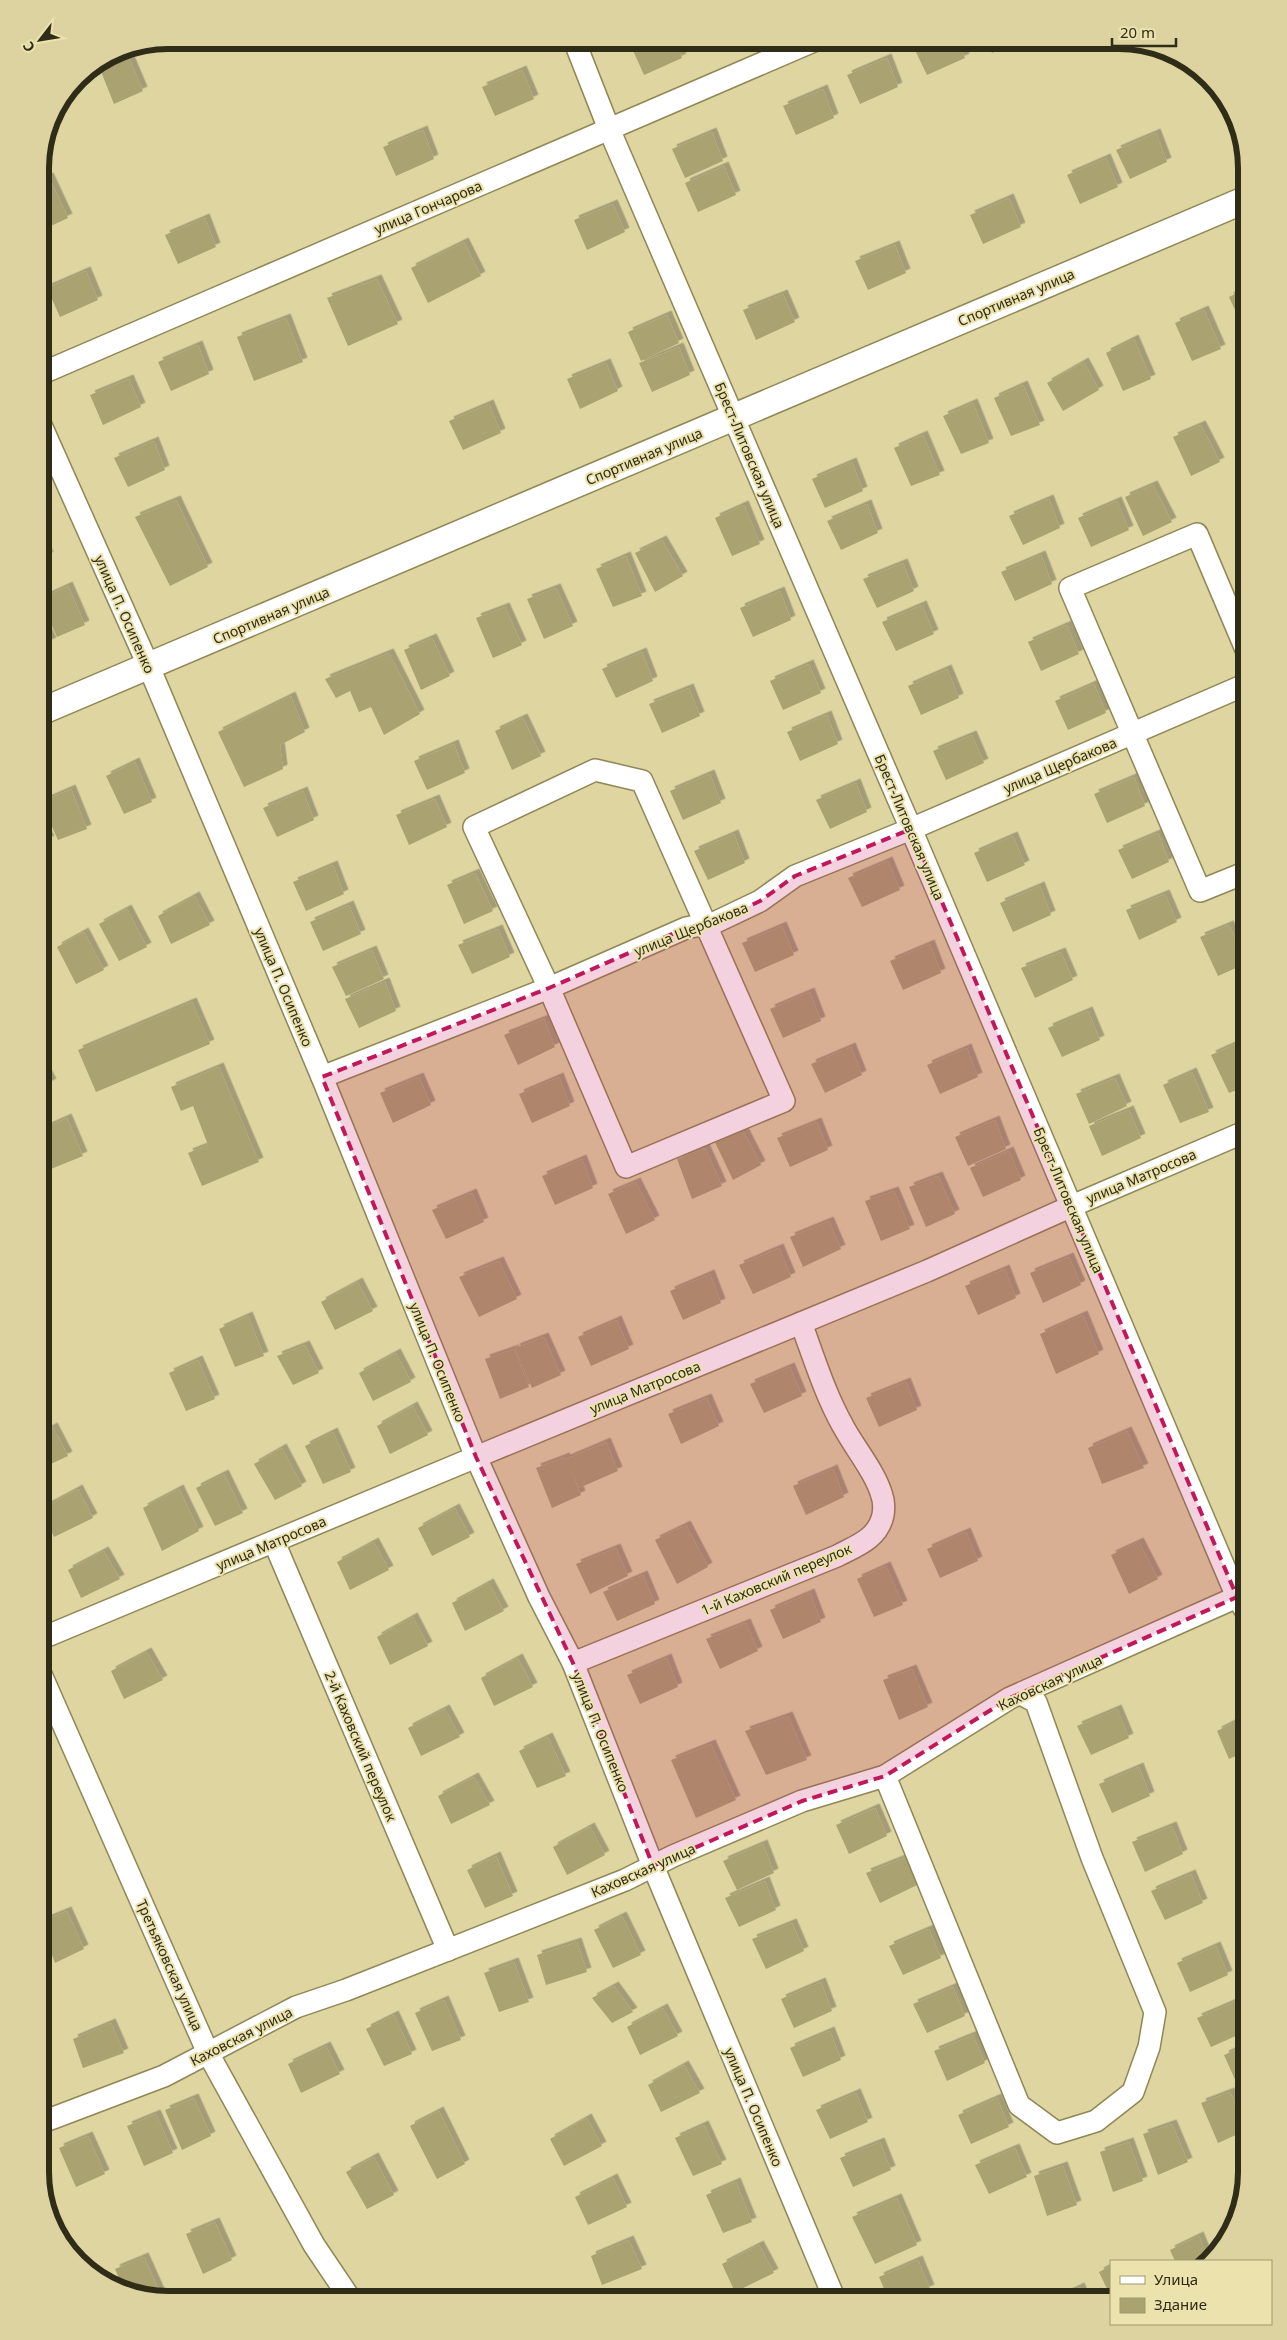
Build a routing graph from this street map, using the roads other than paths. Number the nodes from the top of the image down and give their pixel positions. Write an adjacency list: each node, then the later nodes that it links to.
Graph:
1 (578, 49): 3 (street, Брест-Литовская улица)
2 (795, 49): 3 (street, улица Гончарова)
3 (609, 129): 5 (street, улица Гончарова); 6 (street, Брест-Литовская улица)
4 (1238, 203): 6 (street, Спортивная улица)
5 (49, 370)
6 (734, 417): 9 (street, Спортивная улица); 13 (street, Брест-Литовская улица)
7 (49, 443): 9 (street, улица П. Осипенко)
8 (1238, 631): 12 (street)
9 (149, 667): 11 (street, Спортивная улица); 17 (street, улица П. Осипенко)
10 (1238, 688): 12 (street, улица Щербакова)
11 (49, 708)
12 (1133, 733): 13 (street, улица Щербакова); 14 (street)
13 (911, 829): 15 (street, улица Щербакова); 19 (street, Брест-Литовская улица)
14 (1238, 876)
15 (705, 924): 16 (street, улица Щербакова); 16 (street); 16 (street)
16 (549, 988): 17 (street, улица Щербакова)
17 (322, 1077): 21 (street, улица П. Осипенко)
18 (1238, 1135): 19 (street, улица Матросова)
19 (1072, 1206): 20 (street, улица Матросова); 23 (street, Брест-Литовская улица)
20 (801, 1323): 21 (street, улица Матросова); 26 (street, 1-й Каховский переулок)
21 (476, 1457): 22 (street, улица Матросова); 26 (street, улица П. Осипенко)
22 (274, 1542): 25 (street, улица Матросова); 31 (street, 2-й Каховский переулок)
23 (1238, 1596)
24 (1238, 1607): 28 (street, Каховская улица)
25 (49, 1635)
26 (573, 1663): 30 (street, улица П. Осипенко)
27 (49, 1692): 32 (street, Третьяковская улица)
28 (1021, 1694): 29 (street, Каховская улица); 29 (street)
29 (886, 1776): 30 (street, Каховская улица)
30 (654, 1866): 31 (street, Каховская улица); 35 (street, улица П. Осипенко)
31 (448, 1950): 32 (street, Каховская улица)
32 (208, 2053): 33 (street, Каховская улица); 34 (street, Третьяковская улица)
33 (49, 2120)
34 (345, 2291)
35 (832, 2291)

